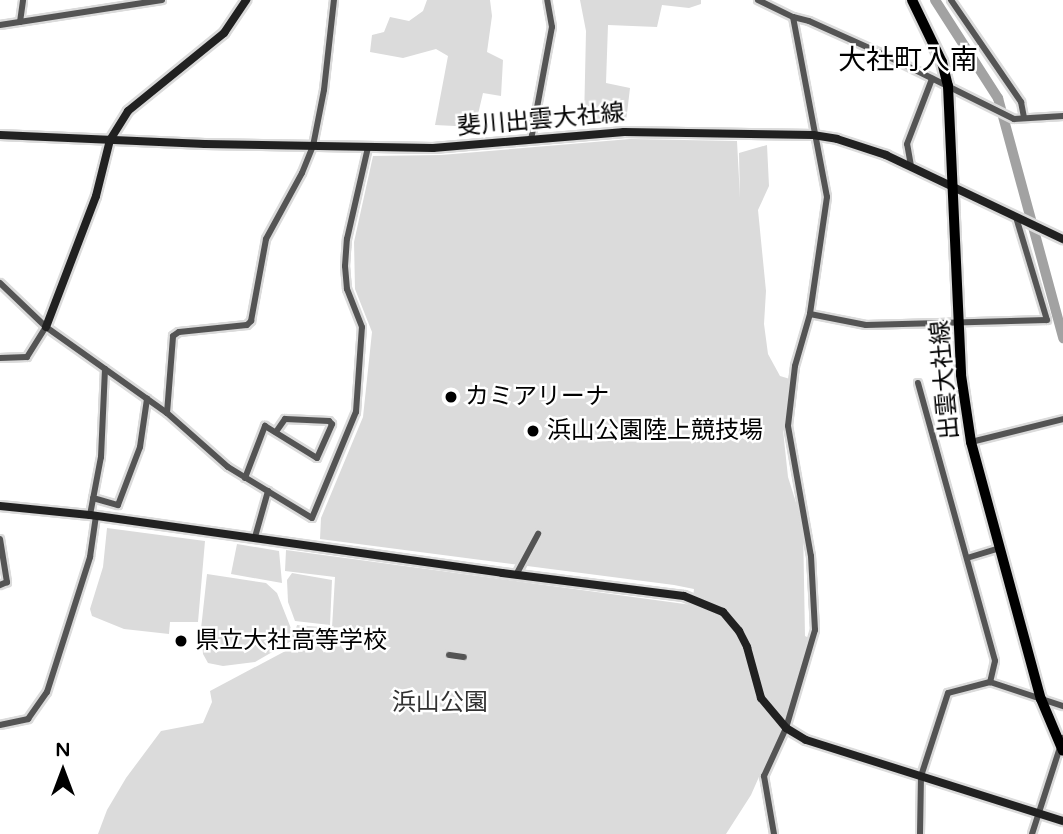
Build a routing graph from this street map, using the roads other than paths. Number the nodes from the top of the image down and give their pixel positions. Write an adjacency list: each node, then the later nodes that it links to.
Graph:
1 (23, 0): 10 (street)
2 (162, 0): 10 (street)
3 (246, 0): 18 (street)
4 (334, 0): 20 (street)
5 (547, 0): 19 (street)
6 (758, 0): 9 (street)
7 (912, 0): 13 (main road, 出雲大社線)
8 (951, 0): 15 (street)
9 (793, 17): 12 (street); 17 (street)
10 (20, 22): 11 (street)
11 (0, 26)
12 (932, 79): 13 (street); 22 (street)
13 (948, 86): 15 (street); 23 (main road, 出雲大社線)
14 (1063, 116): 15 (street)
15 (1020, 119)
16 (0, 135): 18 (street, 斐川出雲大社線)
17 (813, 135): 19 (street, 斐川出雲大社線); 22 (street, 斐川出雲大社線); 27 (street)
18 (110, 140): 20 (street, 斐川出雲大社線); 29 (street)
19 (531, 140): 21 (street, 斐川出雲大社線)
20 (313, 146): 21 (street, 斐川出雲大社線); 34 (street)
21 (368, 147): 39 (street)
22 (911, 166): 23 (street, 斐川出雲大社線)
23 (954, 186): 24 (street, 斐川出雲大社線); 28 (main road, 出雲大社線)
24 (1017, 217): 25 (street, 斐川出雲大社線); 28 (street)
25 (1063, 239)
26 (0, 283): 29 (street)
27 (810, 314): 28 (street); 56 (street)
28 (960, 321): 37 (main road, 出雲大社線)
29 (46, 327): 30 (street); 31 (street)
30 (0, 358)
31 (104, 369): 33 (street); 40 (street)
32 (918, 383): 47 (street)
33 (147, 399): 34 (street); 40 (street)
34 (167, 413): 38 (street)
35 (1063, 419): 37 (street)
36 (276, 432): 36 (street); 38 (street)
37 (971, 442): 46 (main road, 出雲大社線)
38 (245, 478): 39 (street)
39 (268, 491): 44 (street)
40 (93, 498): 42 (street)
41 (0, 506): 42 (street)
42 (93, 515): 44 (street); 55 (street)
43 (538, 534): 48 (street)
44 (255, 537): 48 (street)
45 (0, 539): 49 (street)
46 (999, 548): 47 (street); 53 (main road, 出雲大社線)
47 (967, 558): 52 (street)
48 (516, 575): 56 (street)
49 (0, 585)
50 (449, 655): 51 (street)
51 (464, 657)
52 (990, 682): 53 (street); 58 (street)
53 (1041, 699): 54 (street); 57 (main road, 出雲大社線)
54 (1063, 706)
55 (0, 725)
56 (786, 728): 58 (street); 61 (street)
57 (1062, 745): 59 (street)
58 (921, 776): 59 (street); 62 (street)
59 (1039, 813): 60 (street); 63 (street)
60 (1063, 821)
61 (774, 834)
62 (920, 834)
63 (1032, 834)

